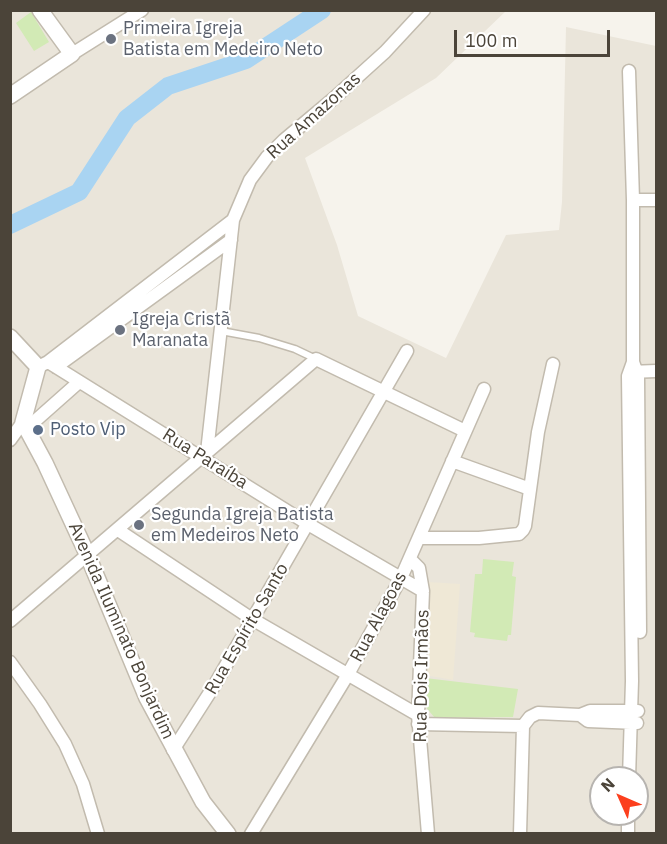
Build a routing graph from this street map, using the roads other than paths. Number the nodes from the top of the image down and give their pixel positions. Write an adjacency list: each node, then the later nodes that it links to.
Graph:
1 (40, 10): 4 (street)
2 (142, 10): 4 (street)
3 (424, 10): 9 (street, Rua Amazonas)
4 (72, 54): 6 (street)
5 (629, 71): 7 (street)
6 (10, 96)
7 (633, 200): 8 (street); 17 (street)
8 (657, 200)
9 (233, 220): 10 (street, Rua Amazonas); 16 (street)
10 (231, 240): 11 (street, Rua Amazonas); 16 (street)
11 (221, 331): 14 (lane); 25 (street, Rua Amazonas)
12 (10, 337): 16 (street)
13 (407, 351): 21 (street, Rua Espírito Santo)
14 (316, 359): 21 (street); 25 (street)
15 (553, 364): 27 (street)
16 (48, 366): 19 (street, Rua Paraíba); 22 (street)
17 (633, 368): 18 (street); 39 (street)
18 (657, 371)
19 (79, 382): 22 (street); 25 (street, Rua Paraíba)
20 (484, 389): 23 (street, Rua Alagoas)
21 (384, 393): 23 (street); 28 (street, Rua Espírito Santo)
22 (25, 425): 24 (street); 31 (street, Avenida Iluminato Bonjardim)
23 (465, 431): 26 (street, Rua Alagoas)
24 (10, 440)
25 (205, 454): 28 (street, Rua Paraíba); 29 (street)
26 (452, 462): 27 (street); 30 (street, Rua Alagoas)
27 (530, 489): 30 (street)
28 (308, 524): 33 (street, Rua Paraíba); 35 (street, Rua Espírito Santo)
29 (118, 530): 31 (street); 35 (street)
30 (419, 537): 32 (street, Rua Alagoas)
31 (88, 556): 36 (street); 42 (street, Avenida Iluminato Bonjardim)
32 (410, 559): 33 (street, Rua Alagoas); 34 (street, Rua Dois Irmãos)
33 (401, 578): 34 (street, Rua Paraíba); 38 (street, Rua Alagoas)
34 (423, 591): 40 (street, Rua Dois Irmãos)
35 (252, 619): 38 (street); 42 (street, Rua Espírito Santo)
36 (10, 621)
37 (10, 662): 44 (street)
38 (347, 676): 40 (street); 46 (street, Rua Alagoas)
39 (634, 716): 41 (street); 43 (street)
40 (418, 720): 41 (street); 47 (street, Rua Dois Irmãos)
41 (522, 726): 48 (street)
42 (173, 750): 45 (street, Avenida Iluminato Bonjardim)
43 (629, 766)
44 (98, 834)
45 (228, 834)
46 (251, 834)
47 (429, 834)
48 (520, 834)

